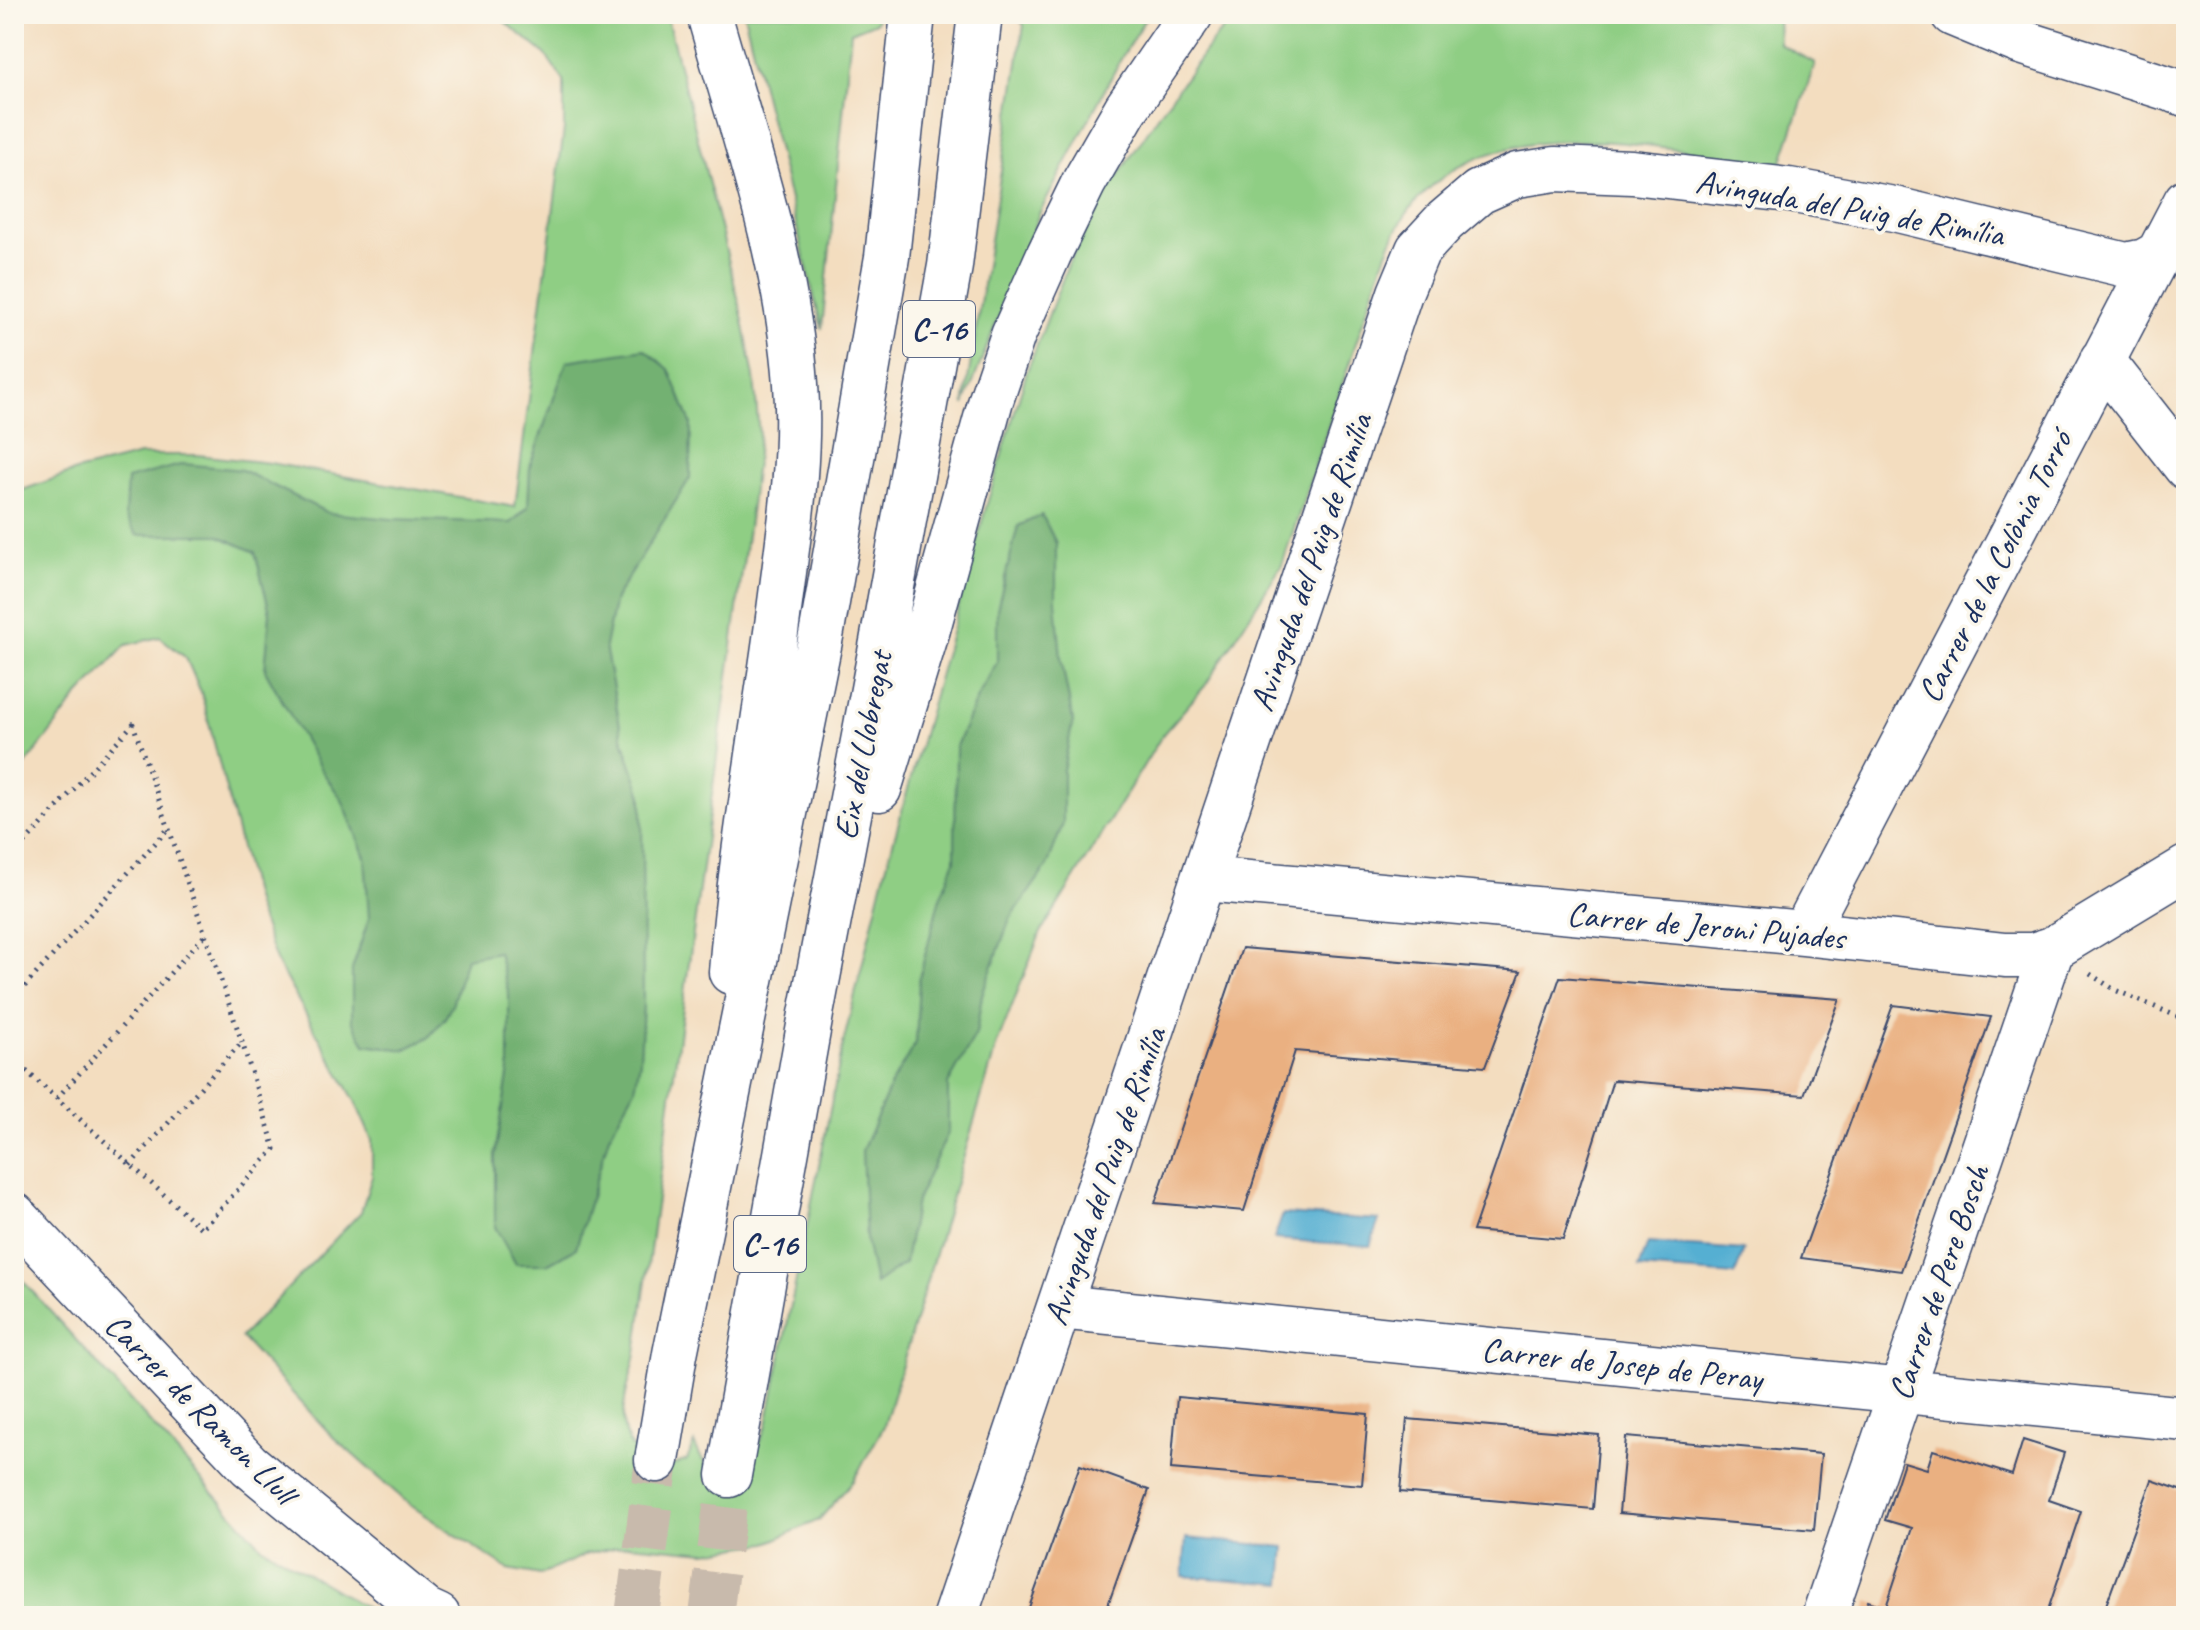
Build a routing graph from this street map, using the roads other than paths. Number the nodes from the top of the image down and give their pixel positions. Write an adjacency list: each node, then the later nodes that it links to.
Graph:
1 (709, 14): 16 (main road)
2 (913, 14): 16 (main road, Eix del Llobregat / C-16)
3 (980, 14): 15 (main road, Eix del Llobregat / C-16)
4 (1191, 14): 15 (main road)
5 (1953, 14): 6 (main road)
6 (2186, 94)
7 (2186, 201): 8 (main road, Carrer de la Colònia Torró)
8 (2161, 252): 9 (main road, Carrer de la Colònia Torró); 12 (main road, Avinguda del Puig de Rimília)
9 (2102, 360): 10 (main road); 13 (main road, Carrer de la Colònia Torró)
10 (2186, 467)
11 (2186, 868): 14 (main road, Carrer de Jeroni Pujades)
12 (1204, 879): 13 (main road, Carrer de Jeroni Pujades); 18 (main road, Avinguda del Puig de Rimília)
13 (1804, 933): 14 (main road, Carrer de Jeroni Pujades)
14 (2052, 949): 19 (main road, Carrer de Pere Bosch)
15 (811, 1014): 22 (main road, Eix del Llobregat / C-16)
16 (717, 1146): 21 (main road, Eix del Llobregat / C-16)
17 (14, 1215): 23 (main road, Carrer de Ramon Llull)
18 (1059, 1307): 19 (main road, Carrer de Josep de Peray); 24 (main road, Avinguda del Puig de Rimília)
19 (1901, 1391): 20 (main road, Carrer de Josep de Peray); 25 (main road, Carrer de Pere Bosch)
20 (2186, 1419)
21 (657, 1460)
22 (729, 1475)
23 (438, 1616)
24 (955, 1616)
25 (1824, 1616)

